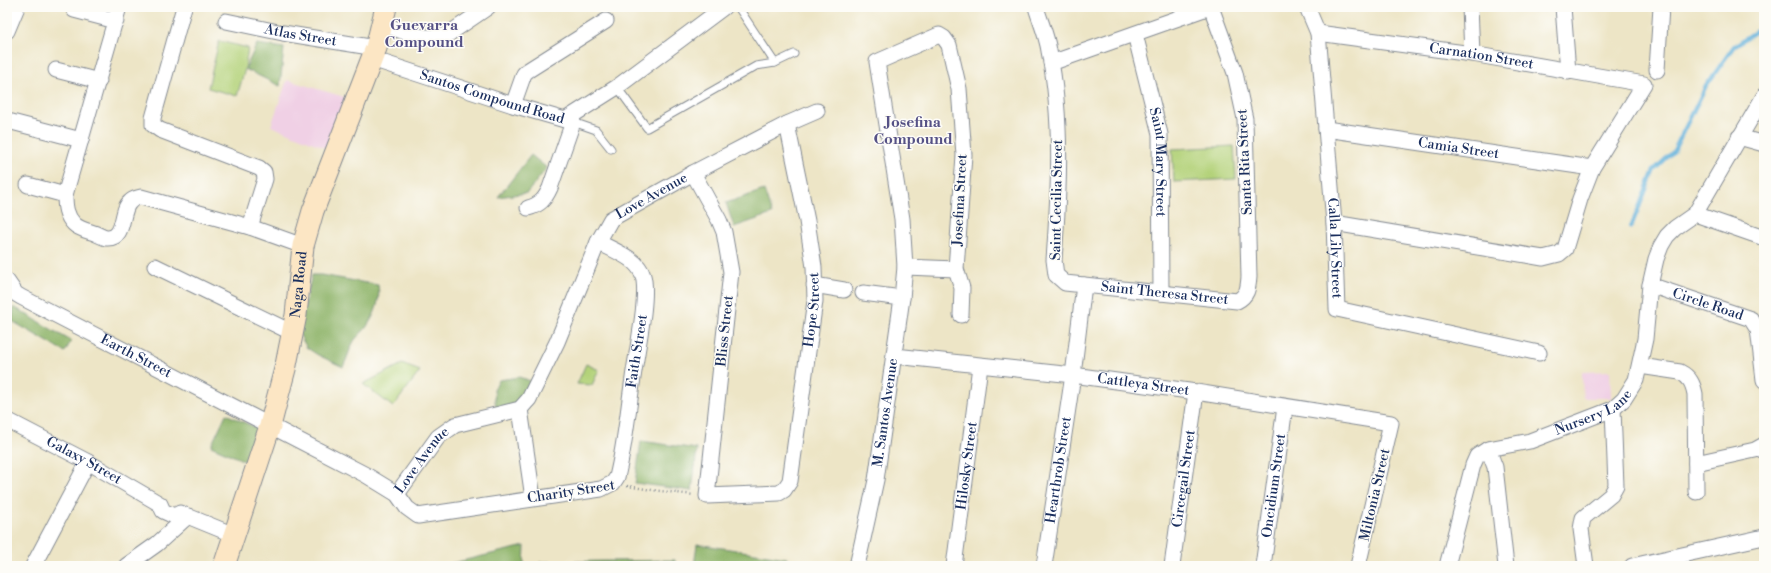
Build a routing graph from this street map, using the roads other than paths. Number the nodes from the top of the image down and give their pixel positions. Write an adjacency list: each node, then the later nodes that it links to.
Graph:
1 (17, 7): 17 (street)
2 (184, 7): 48 (street)
3 (488, 7): 14 (street)
4 (724, 7): 29 (street, Santos Compound Road)
5 (738, 7): 23 (lane)
6 (1036, 7): 24 (street, Saint Cecilia Street)
7 (1210, 7): 18 (street); 62 (street, Santa Rita Street)
8 (1307, 7): 19 (street, Calla Lily Street)
9 (1470, 7): 22 (street)
10 (1563, 7): 27 (street)
11 (1661, 7): 26 (street)
12 (74, 10): 13 (street)
13 (118, 14): 28 (street)
14 (385, 15): 20 (main road, Naga Road)
15 (226, 21): 20 (street, Atlas Street)
16 (606, 21): 31 (street)
17 (7, 31)
18 (1135, 34): 24 (street); 61 (street, Saint Mary Street)
19 (1318, 34): 22 (street, Carnation Street); 36 (street, Calla Lily Street)
20 (374, 53): 31 (street, Santos Compound Road); 51 (main road, Naga Road)
21 (794, 54): 23 (lane)
22 (1472, 54): 27 (street, Carnation Street)
23 (775, 63): 29 (lane)
24 (1051, 63): 57 (street, Saint Cecilia Street)
25 (56, 70): 28 (street)
26 (1657, 70)
27 (1568, 72): 41 (street, Carnation Street)
28 (99, 81): 38 (street)
29 (617, 87): 34 (street, Santos Compound Road)
30 (1764, 96): 37 (street)
31 (513, 105): 34 (street, Santos Compound Road)
32 (817, 111): 35 (street, Love Avenue)
33 (8, 120): 38 (street)
34 (569, 121): 40 (lane); 45 (street)
35 (787, 124): 42 (street, Love Avenue); 56 (street, Hope Street)
36 (1326, 129): 41 (street, Camia Street); 47 (street, Calla Lily Street)
37 (1739, 137): 39 (street); 46 (street)
38 (81, 140): 44 (street)
39 (1764, 144)
40 (611, 149)
41 (1592, 168): 47 (street)
42 (693, 173): 50 (street, Love Avenue); 85 (street, Bliss Street)
43 (28, 185): 44 (street)
44 (65, 195): 48 (street)
45 (528, 208)
46 (1695, 214): 49 (street); 58 (street, Nursery Lane)
47 (1334, 223): 66 (street, Calla Lily Street)
48 (250, 227): 51 (street)
49 (1764, 238)
50 (598, 242): 74 (street, Love Avenue); 83 (street, Faith Street)
51 (303, 246): 65 (main road, Naga Road)
52 (155, 266): 65 (street)
53 (905, 267): 54 (street); 54 (street, Josefina Street); 63 (street, Josefina Street)
54 (956, 268): 64 (street, Josefina Street)
55 (7, 281): 78 (street, Earth Street)
56 (814, 285): 59 (street); 85 (street, Hope Street)
57 (1084, 285): 61 (street, Saint Theresa Street); 70 (street)
58 (1650, 285): 69 (street, Nursery Lane); 71 (street, Circle Road)
59 (844, 290)
60 (864, 293): 63 (street)
61 (1161, 293): 62 (street, Saint Theresa Street)
62 (1244, 297)
63 (902, 298): 67 (street, M. Santos Avenue)
64 (961, 315)
65 (293, 334): 78 (main road, Naga Road)
66 (1539, 353)
67 (895, 356): 68 (street, Cattleya Street); 95 (street, M. Santos Avenue)
68 (980, 366): 70 (street, Cattleya Street); 96 (street, Hilosky Street)
69 (1640, 366): 75 (street, Nursery Lane); 82 (street)
70 (1073, 375): 72 (street, Cattleya Street); 97 (street, Hearthrob Street)
71 (1764, 380)
72 (1196, 392): 73 (street, Cattleya Street); 98 (street, Circegail Street)
73 (1285, 406): 77 (street, Cattleya Street); 99 (street, Oncidium Street)
74 (520, 409): 86 (street, Love Avenue); 87 (street)
75 (1613, 410): 80 (street, Nursery Lane); 103 (street)
76 (7, 420): 81 (street, Galaxy Street)
77 (1391, 423): 100 (street, Miltonia Street)
78 (270, 426): 86 (street, Love Avenue); 89 (main road, Naga Road)
79 (1764, 445): 82 (street)
80 (1488, 449): 101 (street); 102 (street)
81 (88, 462): 88 (street, Galaxy Street); 92 (street)
82 (1696, 463): 84 (street)
83 (613, 483): 87 (street, Charity Street)
84 (1696, 492)
85 (779, 493)
86 (397, 494): 87 (street, Charity Street)
87 (533, 498)
88 (184, 515): 89 (street, Galaxy Street); 93 (street)
89 (234, 534): 94 (main road, Naga Road)
90 (1764, 537): 91 (street)
91 (1663, 563): 104 (street)
92 (33, 566)
93 (126, 566)
94 (224, 566)
95 (857, 566)
96 (954, 566)
97 (1044, 566)
98 (1172, 566)
99 (1263, 566)
100 (1358, 566)
101 (1447, 566)
102 (1506, 566)
103 (1586, 566)
104 (1632, 566)

